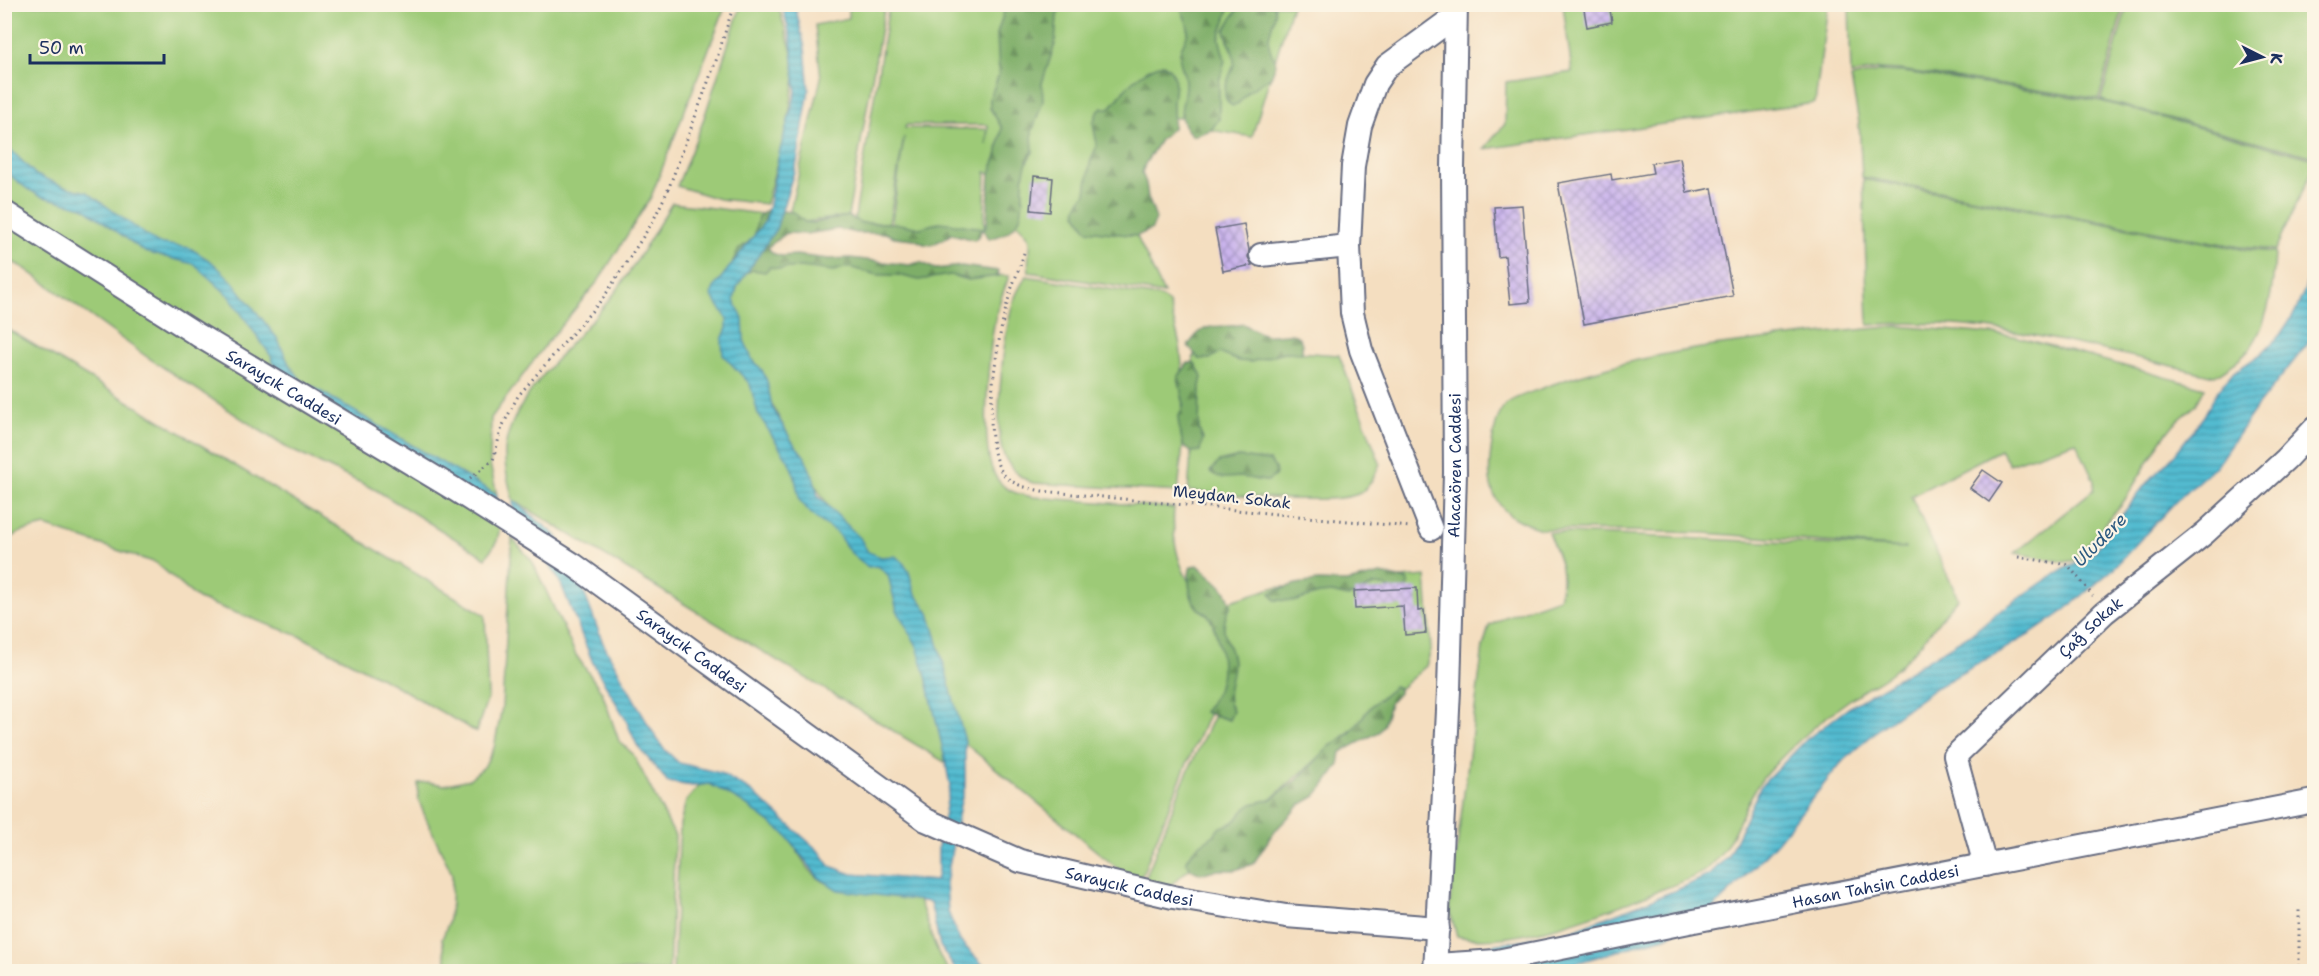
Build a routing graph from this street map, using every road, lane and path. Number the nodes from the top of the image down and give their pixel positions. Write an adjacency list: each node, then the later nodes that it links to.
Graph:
1 (734, 4): 8 (path)
2 (1455, 11): 4 (street); 15 (street, Alacaören Caddesi)
3 (4, 212): 8 (street, Saraycık Caddesi)
4 (1348, 246): 6 (street); 9 (street)
5 (1024, 253): 9 (path, Meydan. Sokak)
6 (1261, 255)
7 (2314, 429): 13 (street, Çağ Sokak)
8 (454, 489): 15 (street, Saraycık Caddesi)
9 (1431, 529)
10 (2018, 557): 11 (path)
11 (2092, 594)
12 (2314, 801): 13 (street, Hasan Tahsin Caddesi)
13 (1985, 865): 16 (street, Hasan Tahsin Caddesi)
14 (2299, 907): 17 (path)
15 (1438, 927): 16 (street, Alacaören Caddesi)
16 (1436, 968)
17 (2299, 972)

